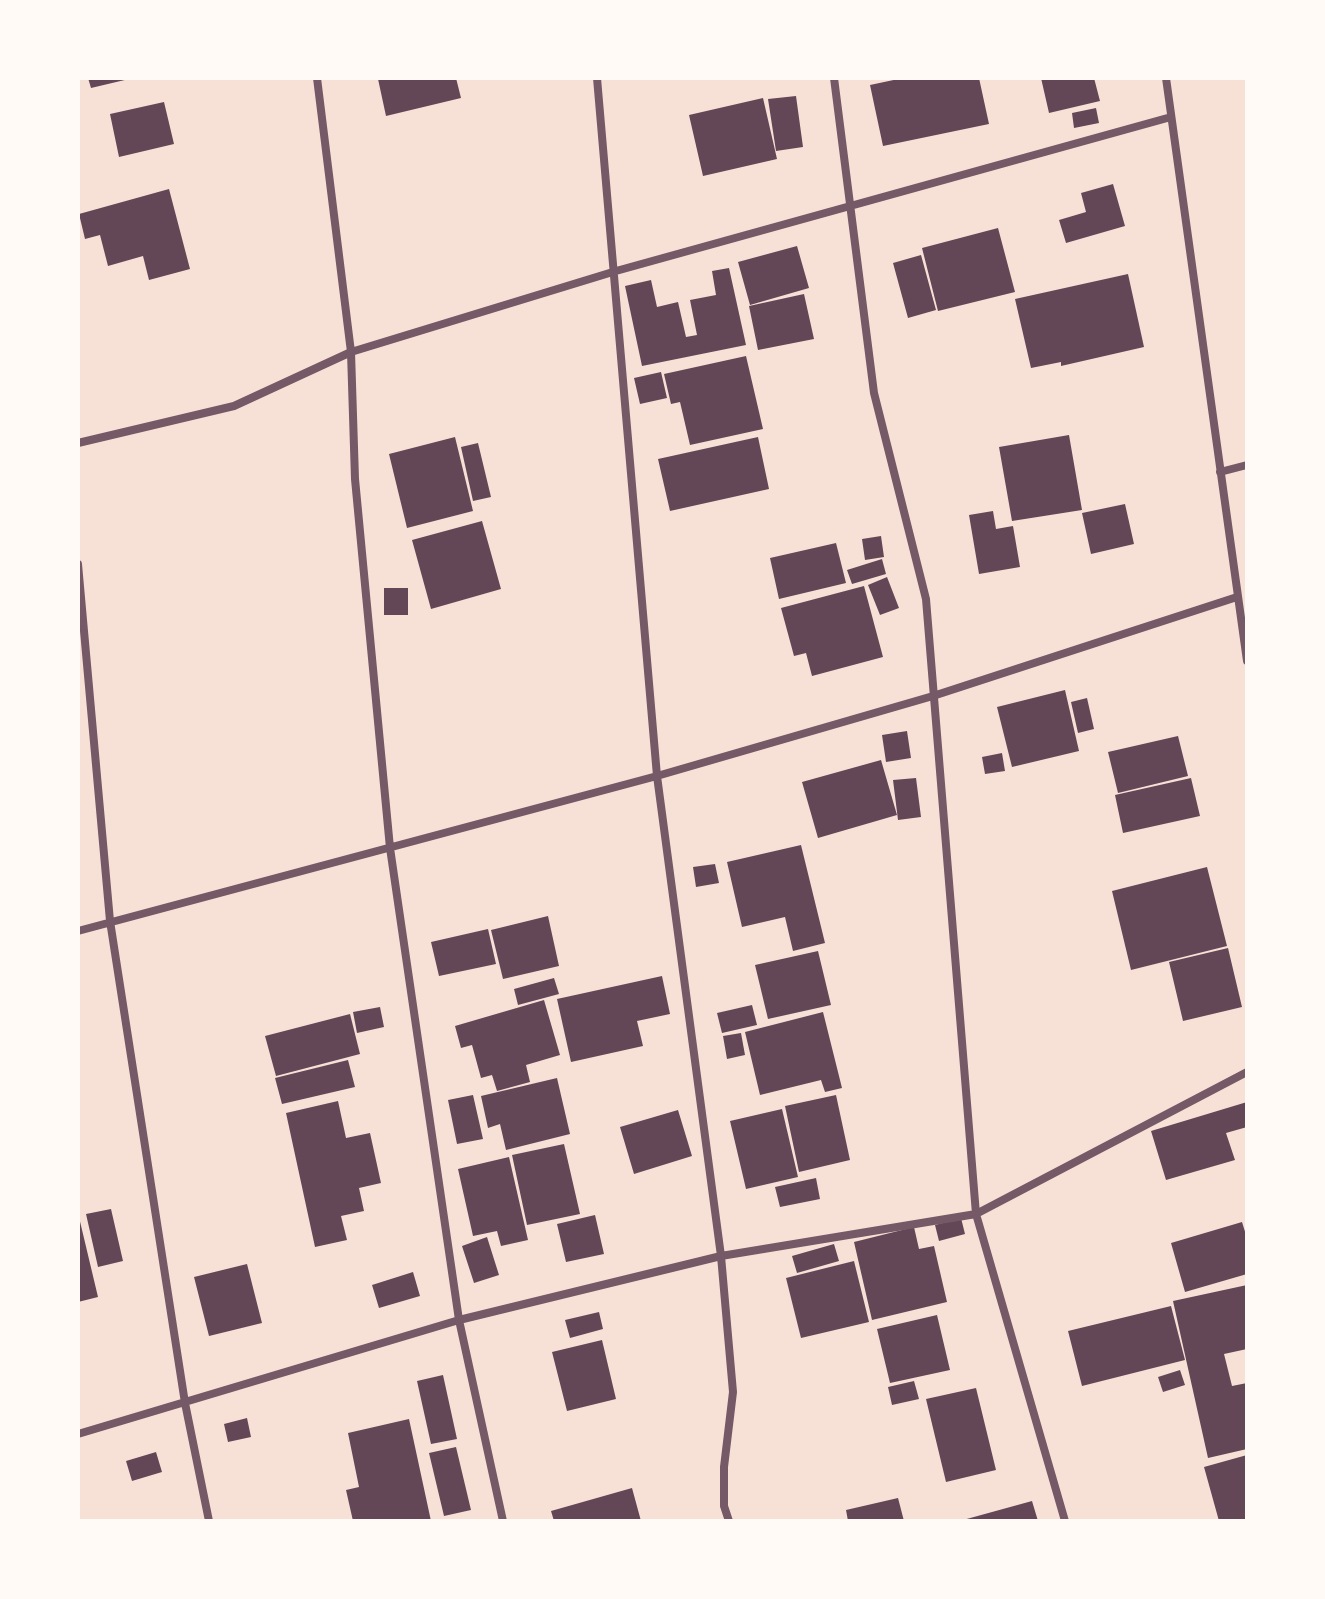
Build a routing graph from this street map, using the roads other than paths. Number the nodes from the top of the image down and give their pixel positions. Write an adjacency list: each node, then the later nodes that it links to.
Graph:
1 (317, 78): 8 (street)
2 (597, 78): 7 (street)
3 (834, 78): 6 (street)
4 (1166, 78): 5 (street)
5 (1171, 117): 6 (street); 11 (street)
6 (851, 206): 7 (street); 15 (street)
7 (616, 271): 8 (street); 16 (street)
8 (351, 352): 9 (street); 17 (street)
9 (78, 443)
10 (1247, 465): 11 (street)
11 (1220, 472): 13 (street)
12 (78, 564): 18 (street)
13 (1237, 597): 14 (street); 15 (street)
14 (1247, 661)
15 (933, 696): 16 (street); 21 (street)
16 (657, 776): 17 (street); 22 (street)
17 (390, 848): 18 (street); 23 (street)
18 (110, 921): 19 (street); 24 (street)
19 (78, 931)
20 (1247, 1072): 21 (street)
21 (976, 1214): 22 (street); 29 (street)
22 (721, 1256): 23 (street); 28 (street)
23 (459, 1320): 24 (street); 27 (street)
24 (185, 1403): 25 (street); 26 (street)
25 (78, 1434)
26 (209, 1521)
27 (503, 1521)
28 (729, 1521)
29 (1065, 1521)

